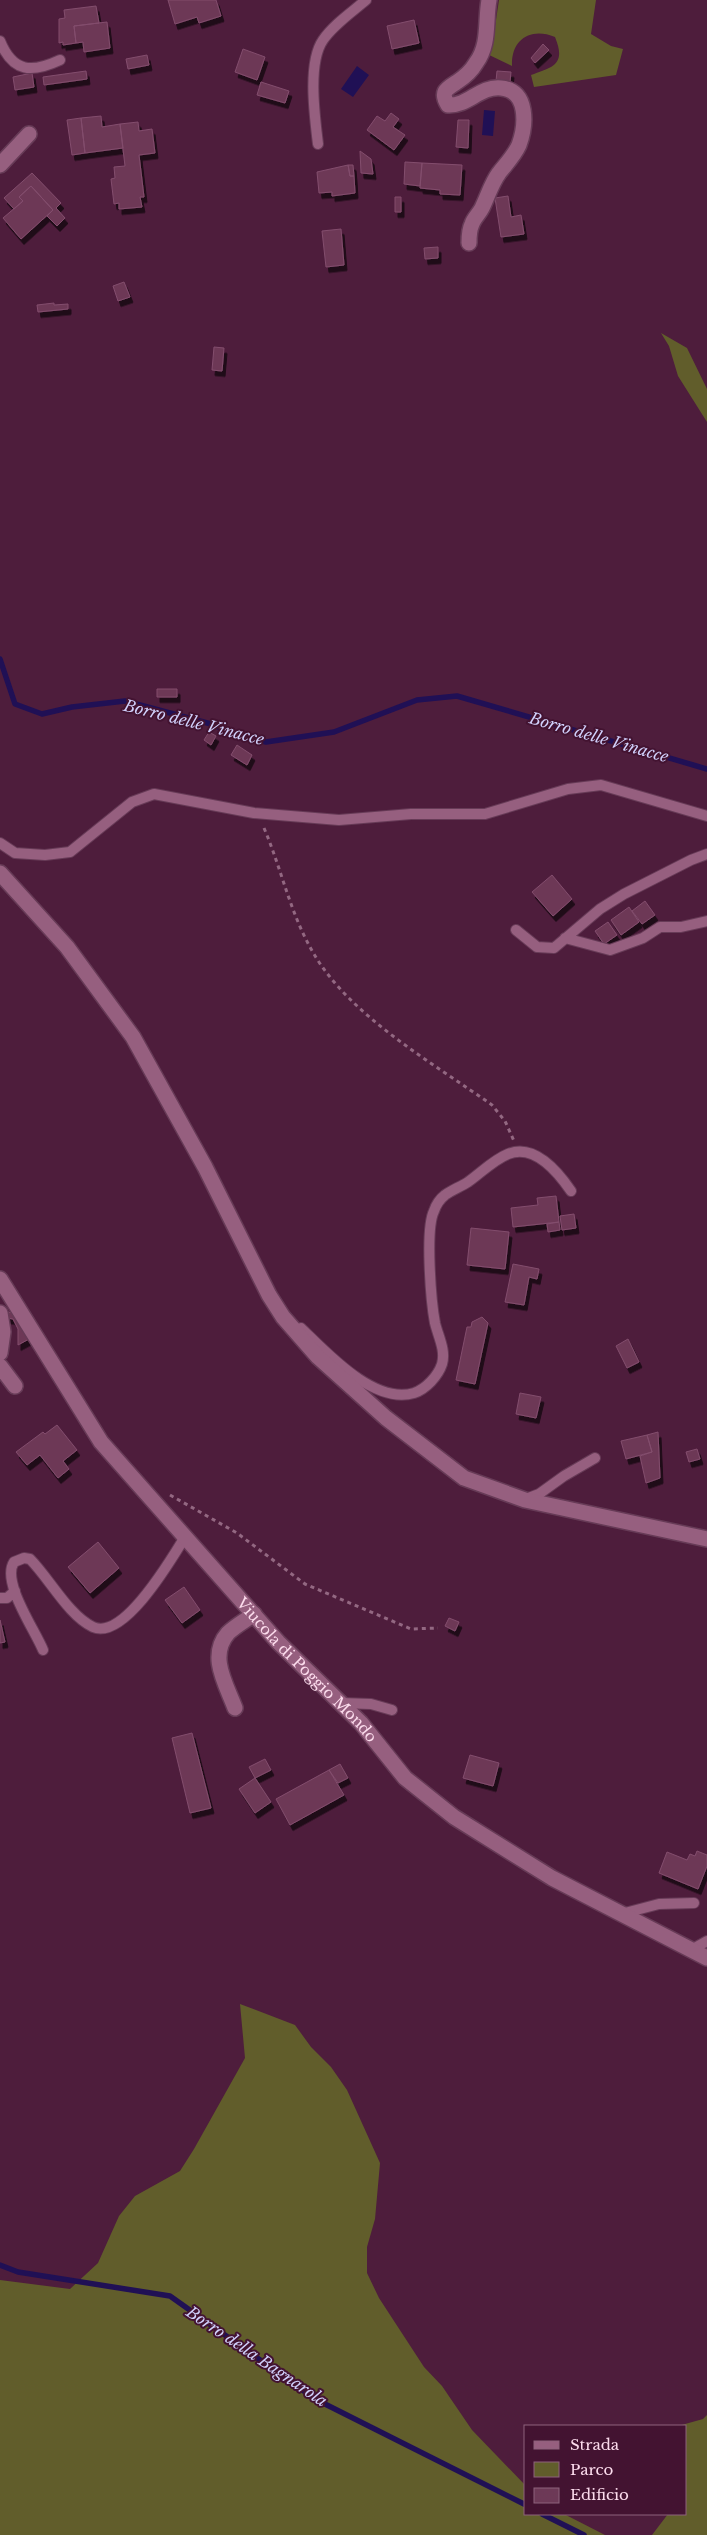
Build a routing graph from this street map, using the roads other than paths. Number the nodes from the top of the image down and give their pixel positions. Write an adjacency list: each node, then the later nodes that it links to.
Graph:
1 (366, 0): 6 (lane)
2 (489, 0): 8 (street)
3 (0, 41): 4 (lane)
4 (60, 60)
5 (29, 134): 7 (street)
6 (318, 144)
7 (0, 166)
8 (469, 243)
9 (707, 816): 10 (lane)
10 (0, 843)
11 (707, 854): 15 (lane)
12 (0, 872): 18 (street)
13 (707, 922): 15 (lane)
14 (516, 930): 15 (lane)
15 (565, 938)
16 (571, 1191): 18 (lane)
17 (0, 1279): 25 (street, Viucola di Poggio Mondo)
18 (269, 1295): 24 (street)
19 (0, 1313): 20 (street)
20 (0, 1353)
21 (0, 1366): 22 (street)
22 (15, 1386)
23 (595, 1458): 24 (lane)
24 (525, 1500): 26 (street)
25 (185, 1537): 27 (lane); 29 (street, Viucola di Poggio Mondo)
26 (707, 1539)
27 (15, 1591): 28 (lane); 30 (lane)
28 (0, 1598)
29 (254, 1614): 31 (street, Viucola di Poggio Mondo); 32 (street)
30 (43, 1650)
31 (341, 1703): 33 (lane); 35 (street, Viucola di Poggio Mondo)
32 (235, 1708)
33 (392, 1710)
34 (694, 1903): 35 (lane)
35 (621, 1914): 37 (street, Viucola di Poggio Mondo)
36 (707, 1941): 37 (lane)
37 (692, 1950): 38 (street, Viucola di Poggio Mondo)
38 (707, 1958)

